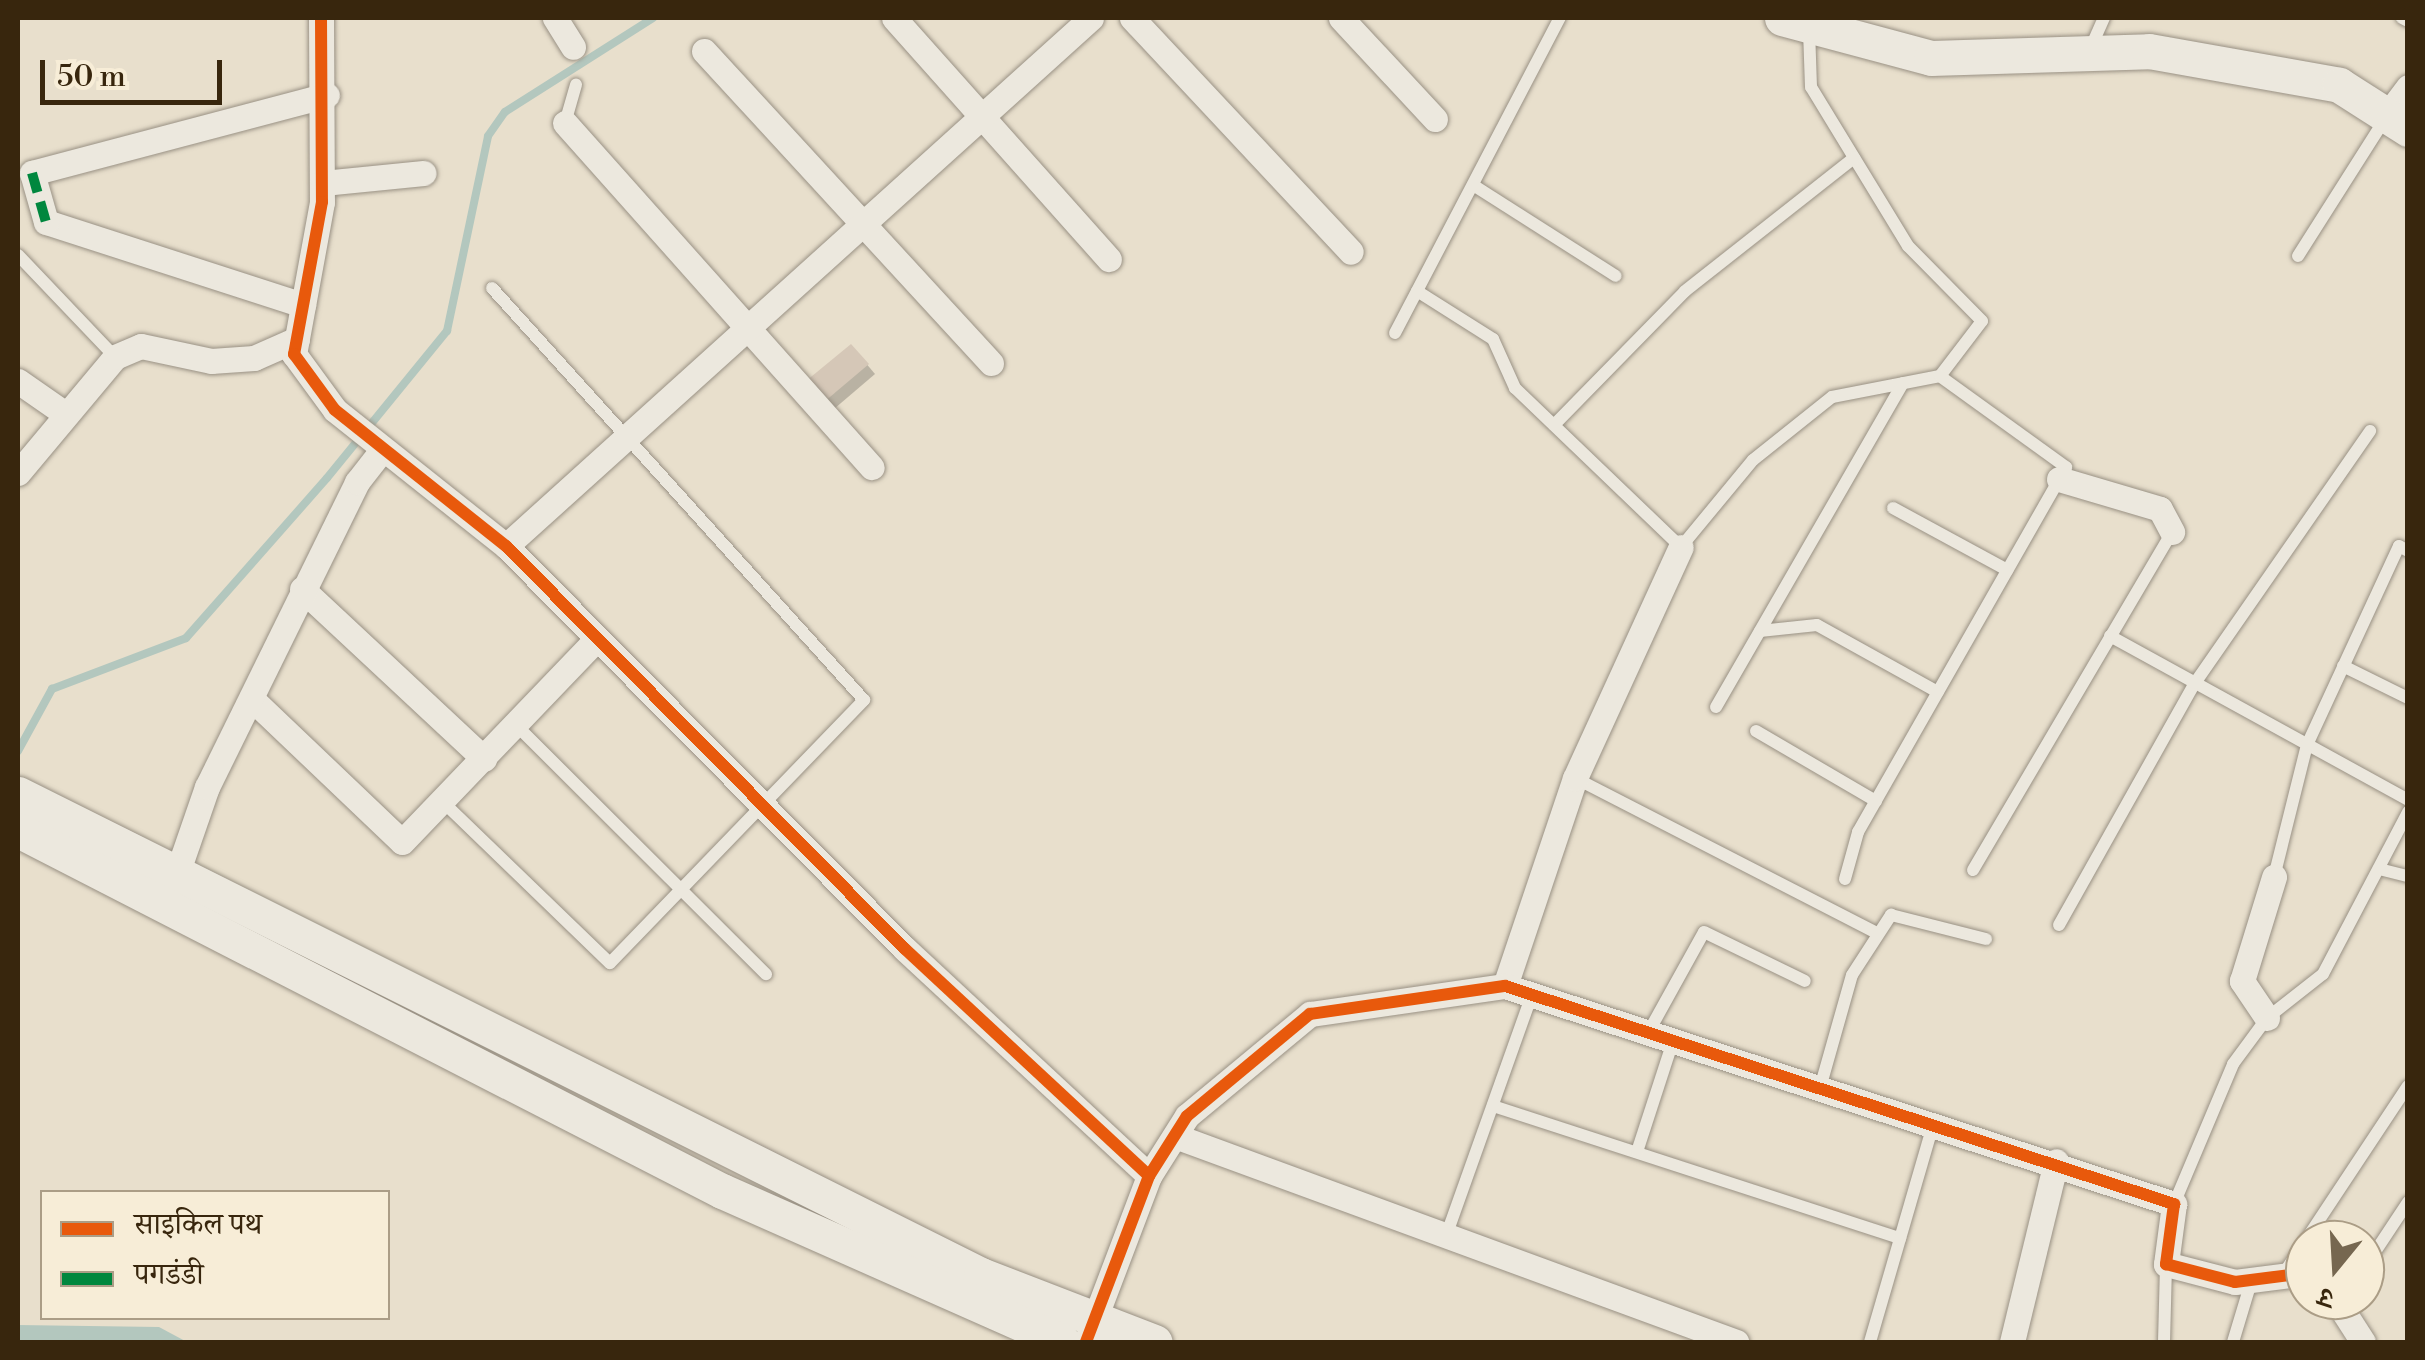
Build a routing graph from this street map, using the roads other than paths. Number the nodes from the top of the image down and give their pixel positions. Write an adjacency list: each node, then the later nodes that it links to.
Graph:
1 (321, 18): 14 (street)
2 (555, 18): 10 (street)
3 (894, 18): 16 (street)
4 (1091, 18): 16 (street)
5 (1132, 18): 24 (street)
6 (1342, 18): 17 (street)
7 (1560, 18): 22 (lane)
8 (2104, 18): 12 (lane)
9 (1796, 22): 12 (main road); 19 (lane)
10 (573, 48)
11 (704, 51): 23 (street)
12 (2088, 54): 15 (main road)
13 (576, 86): 18 (lane)
14 (327, 96): 21 (street); 31 (street)
15 (2402, 109): 26 (lane)
16 (982, 116): 23 (street); 27 (street)
17 (1435, 119)
18 (564, 123): 32 (street)
19 (1854, 158): 37 (lane); 41 (lane)
20 (424, 173): 21 (street)
21 (323, 183): 31 (street)
22 (1472, 185): 28 (lane); 30 (lane)
23 (862, 224): 32 (street); 36 (street)
24 (1352, 252)
25 (18, 254): 35 (lane)
26 (2298, 256)
27 (1108, 258)
28 (1616, 276)
29 (492, 288): 43 (lane)
30 (1416, 291): 33 (lane); 41 (lane)
31 (303, 305): 34 (street)
32 (748, 328): 43 (street); 45 (street)
33 (1395, 332)
34 (297, 339): 35 (street); 44 (street)
35 (115, 357): 40 (street)
36 (990, 363)
37 (1940, 376): 39 (lane); 47 (lane)
38 (18, 381): 40 (street)
39 (1903, 383): 51 (lane); 55 (lane)
40 (64, 414): 46 (street)
41 (1554, 424): 51 (lane)
42 (2370, 431): 59 (lane)
43 (628, 436): 50 (street); 72 (lane)
44 (378, 447): 50 (street); 54 (street)
45 (872, 467)
46 (18, 473)
47 (2060, 478): 49 (street); 53 (lane)
48 (1893, 508): 53 (lane)
49 (2172, 532): 56 (lane)
50 (506, 546): 57 (street)
51 (1681, 547): 68 (street)
52 (2408, 550): 58 (lane)
53 (2008, 570): 60 (lane)
54 (302, 589): 62 (street); 67 (street)
55 (1760, 631): 60 (lane); 63 (lane)
56 (2110, 636): 59 (lane); 76 (lane)
57 (597, 638): 64 (street); 72 (street)
58 (2344, 666): 61 (lane); 66 (lane)
59 (2195, 683): 66 (lane); 82 (lane)
60 (1938, 692): 70 (lane)
61 (2408, 698)
62 (254, 700): 71 (street); 81 (street)
63 (1716, 707)
64 (516, 725): 67 (street); 80 (lane)
65 (1756, 731): 70 (lane)
66 (2307, 745): 69 (lane); 78 (lane)
67 (484, 759): 71 (street)
68 (1575, 778): 83 (lane); 87 (street)
69 (2408, 800)
70 (1876, 801): 79 (lane)
71 (443, 802): 80 (lane)
72 (761, 804): 80 (lane); 98 (street)
73 (19, 806): 81 (main road)
74 (2408, 812): 75 (lane)
75 (2379, 868): 77 (lane); 89 (lane)
76 (1974, 870)
77 (2408, 876)
78 (2274, 877): 89 (street)
79 (1845, 879)
80 (681, 889): 85 (lane)
81 (172, 894): 109 (main road); 110 (main road)
82 (2059, 926)
83 (1876, 933): 84 (lane); 92 (lane)
84 (1986, 939)
85 (766, 974)
86 (1805, 981): 90 (lane)
87 (1505, 986): 88 (street); 95 (street)
88 (1532, 995): 90 (street); 93 (lane)
89 (2266, 1018): 100 (lane)
90 (1661, 1037): 92 (street); 96 (lane)
91 (2408, 1086): 101 (lane)
92 (1820, 1088): 94 (street)
93 (1493, 1106): 96 (lane); 102 (lane)
94 (1933, 1125): 97 (street); 104 (lane)
95 (1174, 1136): 98 (street); 102 (street)
96 (1637, 1152): 104 (lane)
97 (2056, 1161): 100 (street); 114 (street)
98 (1149, 1176): 109 (street)
99 (2408, 1202): 103 (lane)
100 (2174, 1204): 105 (street)
101 (2327, 1220)
102 (1446, 1236): 112 (street)
103 (2385, 1237)
104 (1900, 1238): 113 (lane)
105 (2166, 1264): 107 (street); 115 (lane)
106 (2285, 1274): 107 (street)
107 (2252, 1279): 116 (lane)
108 (2350, 1320): 117 (street)
109 (1092, 1330): 111 (main road)
110 (1063, 1342)
111 (1154, 1342)
112 (1736, 1342)
113 (1870, 1342)
114 (2012, 1342)
115 (2164, 1342)
116 (2233, 1342)
117 (2363, 1342)

